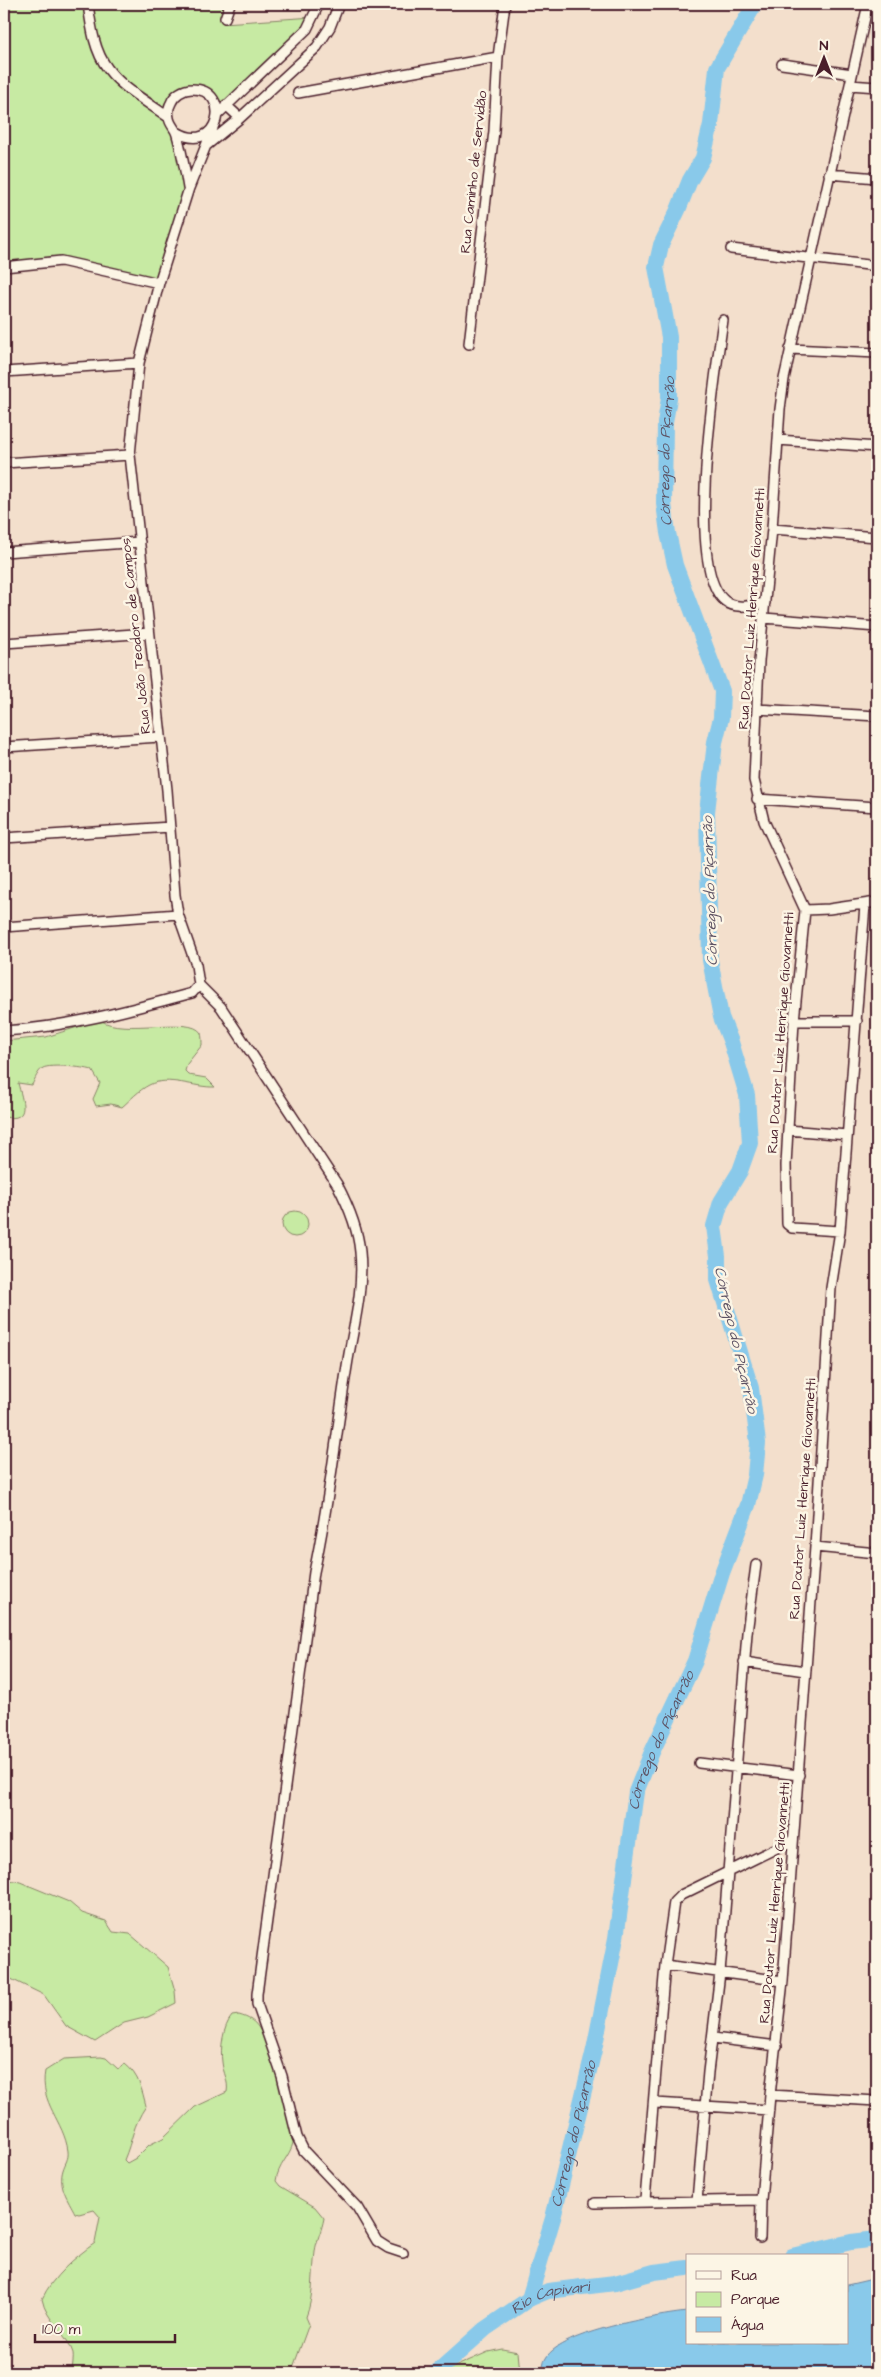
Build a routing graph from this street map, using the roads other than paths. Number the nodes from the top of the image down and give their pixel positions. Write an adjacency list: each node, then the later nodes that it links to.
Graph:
1 (88, 4): 16 (street)
2 (230, 4): 7 (street)
3 (319, 4): 14 (street)
4 (340, 4): 17 (street)
5 (505, 4): 8 (street, Rua Caminho de Servidão)
6 (868, 4): 10 (street, Rua Doutor Luiz Henrique Giovannetti)
7 (225, 18)
8 (498, 58): 13 (street); 30 (street, Rua Caminho de Servidão)
9 (782, 64): 10 (street)
10 (852, 74): 11 (street, Rua Doutor Luiz Henrique Giovannetti)
11 (850, 84): 12 (street); 21 (street, Rua Doutor Luiz Henrique Giovannetti)
12 (877, 87)
13 (298, 93)
14 (226, 105): 15 (street); 17 (street)
15 (218, 114): 16 (street); 18 (street)
16 (168, 117): 19 (street)
17 (240, 118): 20 (street)
18 (213, 128): 19 (street); 20 (street, Rua João Teodoro de Campos)
19 (176, 132): 23 (street)
20 (207, 145): 23 (street, Rua João Teodoro de Campos)
21 (829, 174): 22 (street); 25 (street, Rua Doutor Luiz Henrique Giovannetti)
22 (877, 178)
23 (188, 188): 28 (street, Rua João Teodoro de Campos)
24 (730, 249): 25 (street)
25 (811, 260): 26 (street); 31 (street, Rua Doutor Luiz Henrique Giovannetti)
26 (877, 266)
27 (4, 267): 28 (street)
28 (159, 283): 33 (street, Rua João Teodoro de Campos)
29 (723, 320): 43 (street)
30 (469, 344)
31 (790, 349): 32 (street); 35 (street, Rua Doutor Luiz Henrique Giovannetti)
32 (877, 353)
33 (139, 363): 34 (street); 37 (street, Rua João Teodoro de Campos)
34 (4, 372)
35 (778, 440): 36 (street); 39 (street, Rua Doutor Luiz Henrique Giovannetti)
36 (877, 447)
37 (130, 455): 38 (street); 41 (street, Rua João Teodoro de Campos)
38 (4, 463)
39 (772, 529): 40 (street); 43 (street, Rua Doutor Luiz Henrique Giovannetti)
40 (877, 537)
41 (140, 542): 42 (street); 46 (street, Rua João Teodoro de Campos)
42 (4, 552)
43 (765, 604): 44 (street, Rua Doutor Luiz Henrique Giovannetti)
44 (764, 618): 45 (street); 48 (street, Rua Doutor Luiz Henrique Giovannetti)
45 (877, 627)
46 (149, 633): 47 (street); 50 (street, Rua João Teodoro de Campos)
47 (4, 643)
48 (757, 709): 49 (street); 52 (street, Rua Doutor Luiz Henrique Giovannetti)
49 (877, 716)
50 (160, 736): 51 (street); 54 (street, Rua João Teodoro de Campos)
51 (4, 747)
52 (757, 799): 53 (street); 58 (street, Rua Doutor Luiz Henrique Giovannetti)
53 (877, 807)
54 (170, 827): 55 (street); 59 (street, Rua João Teodoro de Campos)
55 (4, 838)
56 (877, 902): 57 (street)
57 (865, 905): 58 (street); 63 (street, Rua Doutor Luiz Henrique Giovannetti)
58 (805, 910): 62 (street, Rua Doutor Luiz Henrique Giovannetti)
59 (178, 914): 60 (street); 61 (street, Rua João Teodoro de Campos)
60 (4, 926)
61 (199, 985): 64 (street); 93 (street)
62 (794, 1021): 63 (street); 65 (street, Rua Doutor Luiz Henrique Giovannetti)
63 (857, 1021): 66 (street, Rua Doutor Luiz Henrique Giovannetti)
64 (4, 1031)
65 (788, 1130): 66 (street); 67 (street, Rua Doutor Luiz Henrique Giovannetti)
66 (847, 1135): 67 (street, Rua Doutor Luiz Henrique Giovannetti)
67 (840, 1231): 68 (street, Rua Doutor Luiz Henrique Giovannetti)
68 (815, 1547): 69 (street); 72 (street, Rua Doutor Luiz Henrique Giovannetti)
69 (877, 1553)
70 (756, 1565): 71 (street)
71 (744, 1662): 72 (street); 74 (street)
72 (805, 1671): 75 (street, Rua Doutor Luiz Henrique Giovannetti)
73 (699, 1764): 74 (street)
74 (736, 1769): 75 (street); 77 (street)
75 (798, 1775): 76 (street, Rua Doutor Luiz Henrique Giovannetti)
76 (794, 1840): 77 (street); 80 (street, Rua Doutor Luiz Henrique Giovannetti)
77 (728, 1872): 78 (street); 79 (street)
78 (665, 1965): 79 (street); 85 (street)
79 (720, 1973): 80 (street); 81 (street)
80 (783, 1981): 82 (street, Rua Doutor Luiz Henrique Giovannetti)
81 (713, 2038): 82 (street); 86 (street)
82 (777, 2046): 83 (street, Rua Doutor Luiz Henrique Giovannetti)
83 (770, 2095): 84 (street); 87 (street, Rua Doutor Luiz Henrique Giovannetti)
84 (877, 2101)
85 (655, 2103): 86 (street); 88 (street)
86 (705, 2106): 87 (street); 90 (street)
87 (769, 2110): 89 (street, Rua Doutor Luiz Henrique Giovannetti)
88 (645, 2200): 90 (street); 91 (street)
89 (761, 2200): 90 (street); 92 (street, Rua Doutor Luiz Henrique Giovannetti)
90 (697, 2201)
91 (595, 2203)
92 (760, 2238)
93 (403, 2253)

